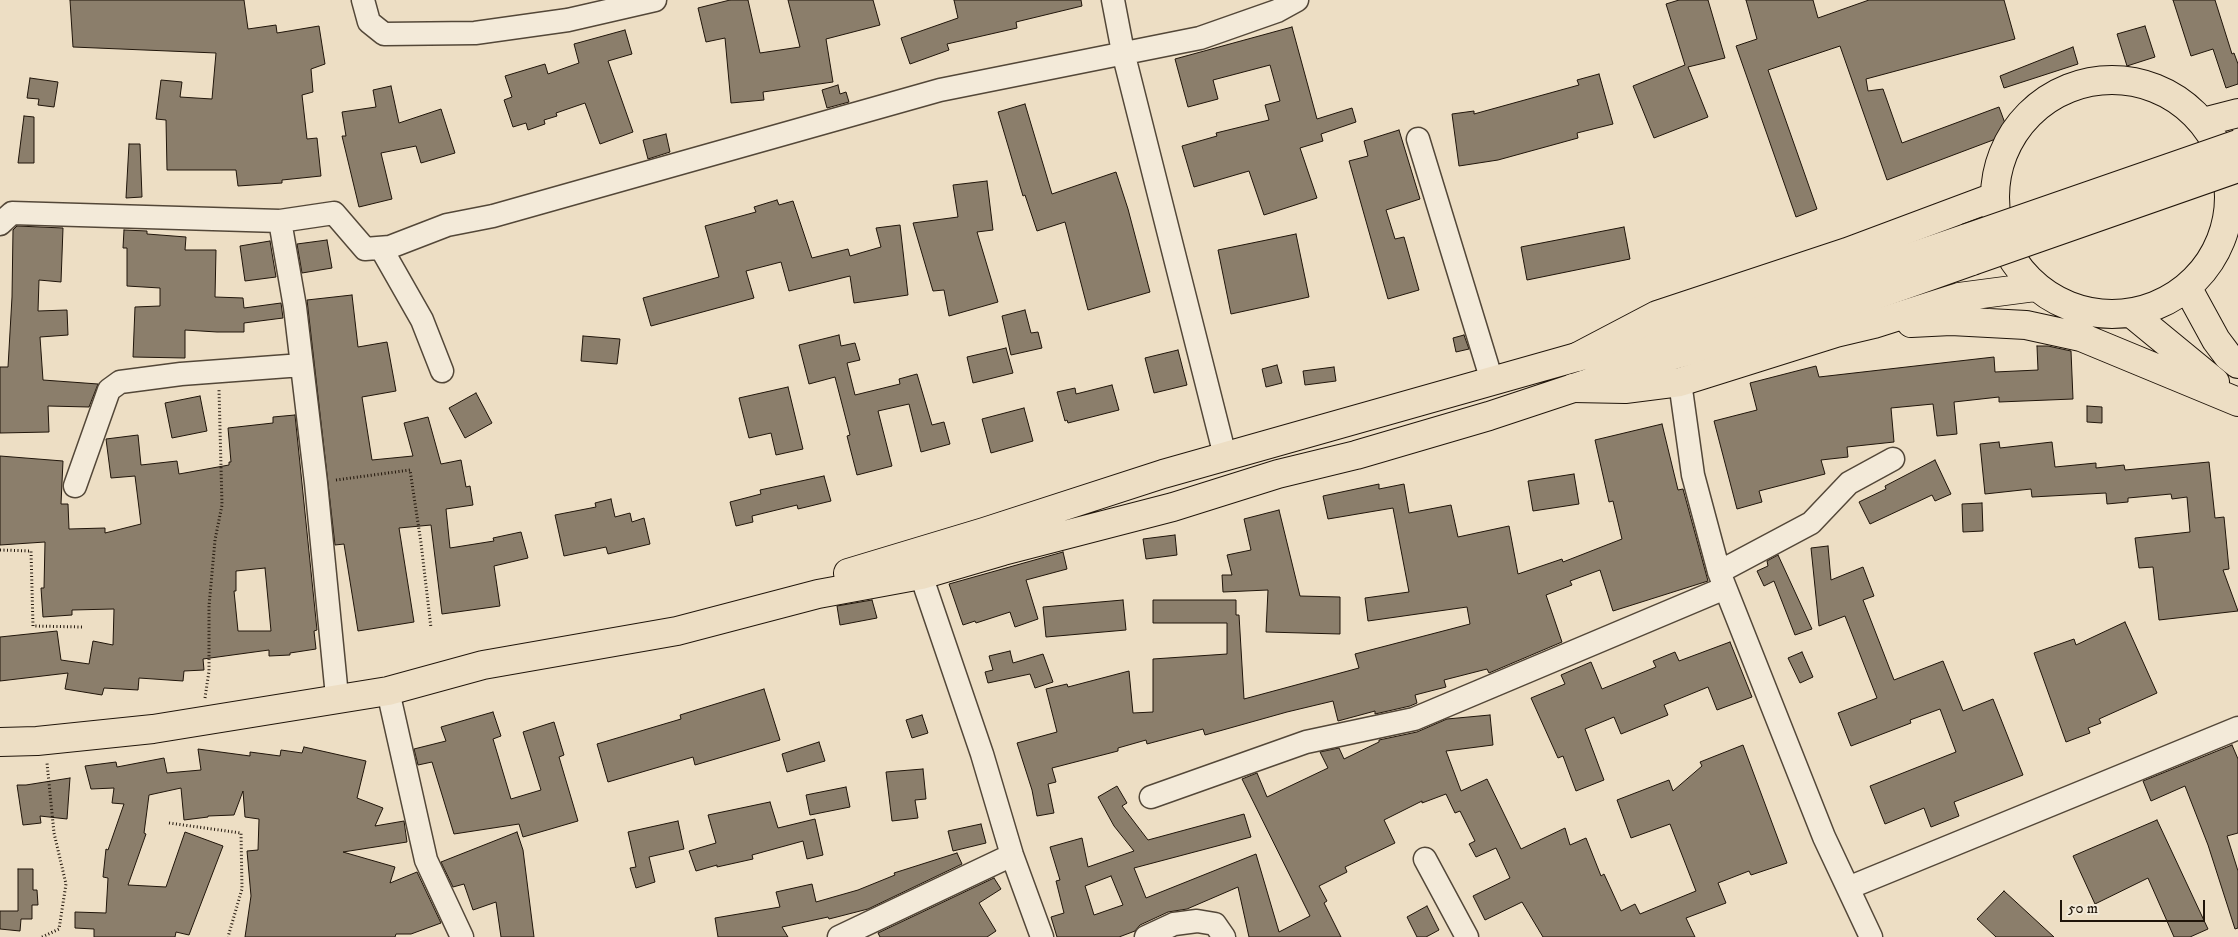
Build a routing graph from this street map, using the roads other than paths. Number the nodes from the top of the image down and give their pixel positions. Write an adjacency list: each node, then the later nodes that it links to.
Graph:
1 (364, 0): 2 (street)
2 (655, 0)
3 (1112, 0): 5 (street)
4 (1297, 0): 5 (street)
5 (1123, 52): 15 (street); 31 (street)
6 (2238, 113): 7 (main road)
7 (2203, 122): 11 (main road); 12 (main road)
8 (1418, 139): 27 (street)
9 (2238, 144): 16 (main road, bridge)
10 (2238, 168): 16 (main road, bridge)
11 (1994, 197): 17 (main road); 23 (main road)
12 (2234, 197): 18 (main road)
13 (280, 221): 14 (street); 15 (street); 25 (street)
14 (0, 224)
15 (380, 248): 26 (street)
16 (1970, 250): 23 (main road); 29 (main road)
17 (2035, 286): 19 (main road); 21 (main road)
18 (2187, 287): 20 (main road); 24 (main road)
19 (2090, 312): 20 (main road); 22 (main road)
20 (2131, 313): 30 (main road)
21 (1874, 324): 22 (main road); 28 (main road)
22 (2081, 337): 30 (main road)
23 (1577, 357): 27 (main road)
24 (2238, 364)
25 (302, 365): 33 (street); 36 (street)
26 (442, 371)
27 (1492, 381): 31 (main road)
28 (1680, 382): 29 (main road); 35 (street)
29 (1573, 388): 34 (main road)
30 (2238, 401)
31 (1225, 456): 34 (main road)
32 (1893, 459): 35 (street)
33 (75, 486)
34 (914, 566): 36 (main road); 37 (main road); 42 (street)
35 (1722, 580): 41 (street); 44 (street)
36 (336, 686): 38 (main road)
37 (388, 691): 40 (main road); 45 (street)
38 (0, 727)
39 (2238, 728): 44 (street)
40 (0, 742)
41 (1151, 797)
42 (1012, 855): 46 (street); 47 (street)
43 (1425, 859): 50 (street)
44 (1848, 888): 51 (street)
45 (462, 937)
46 (839, 937)
47 (1042, 937)
48 (1146, 937): 49 (street)
49 (1224, 937)
50 (1467, 937)
51 (1871, 937)

